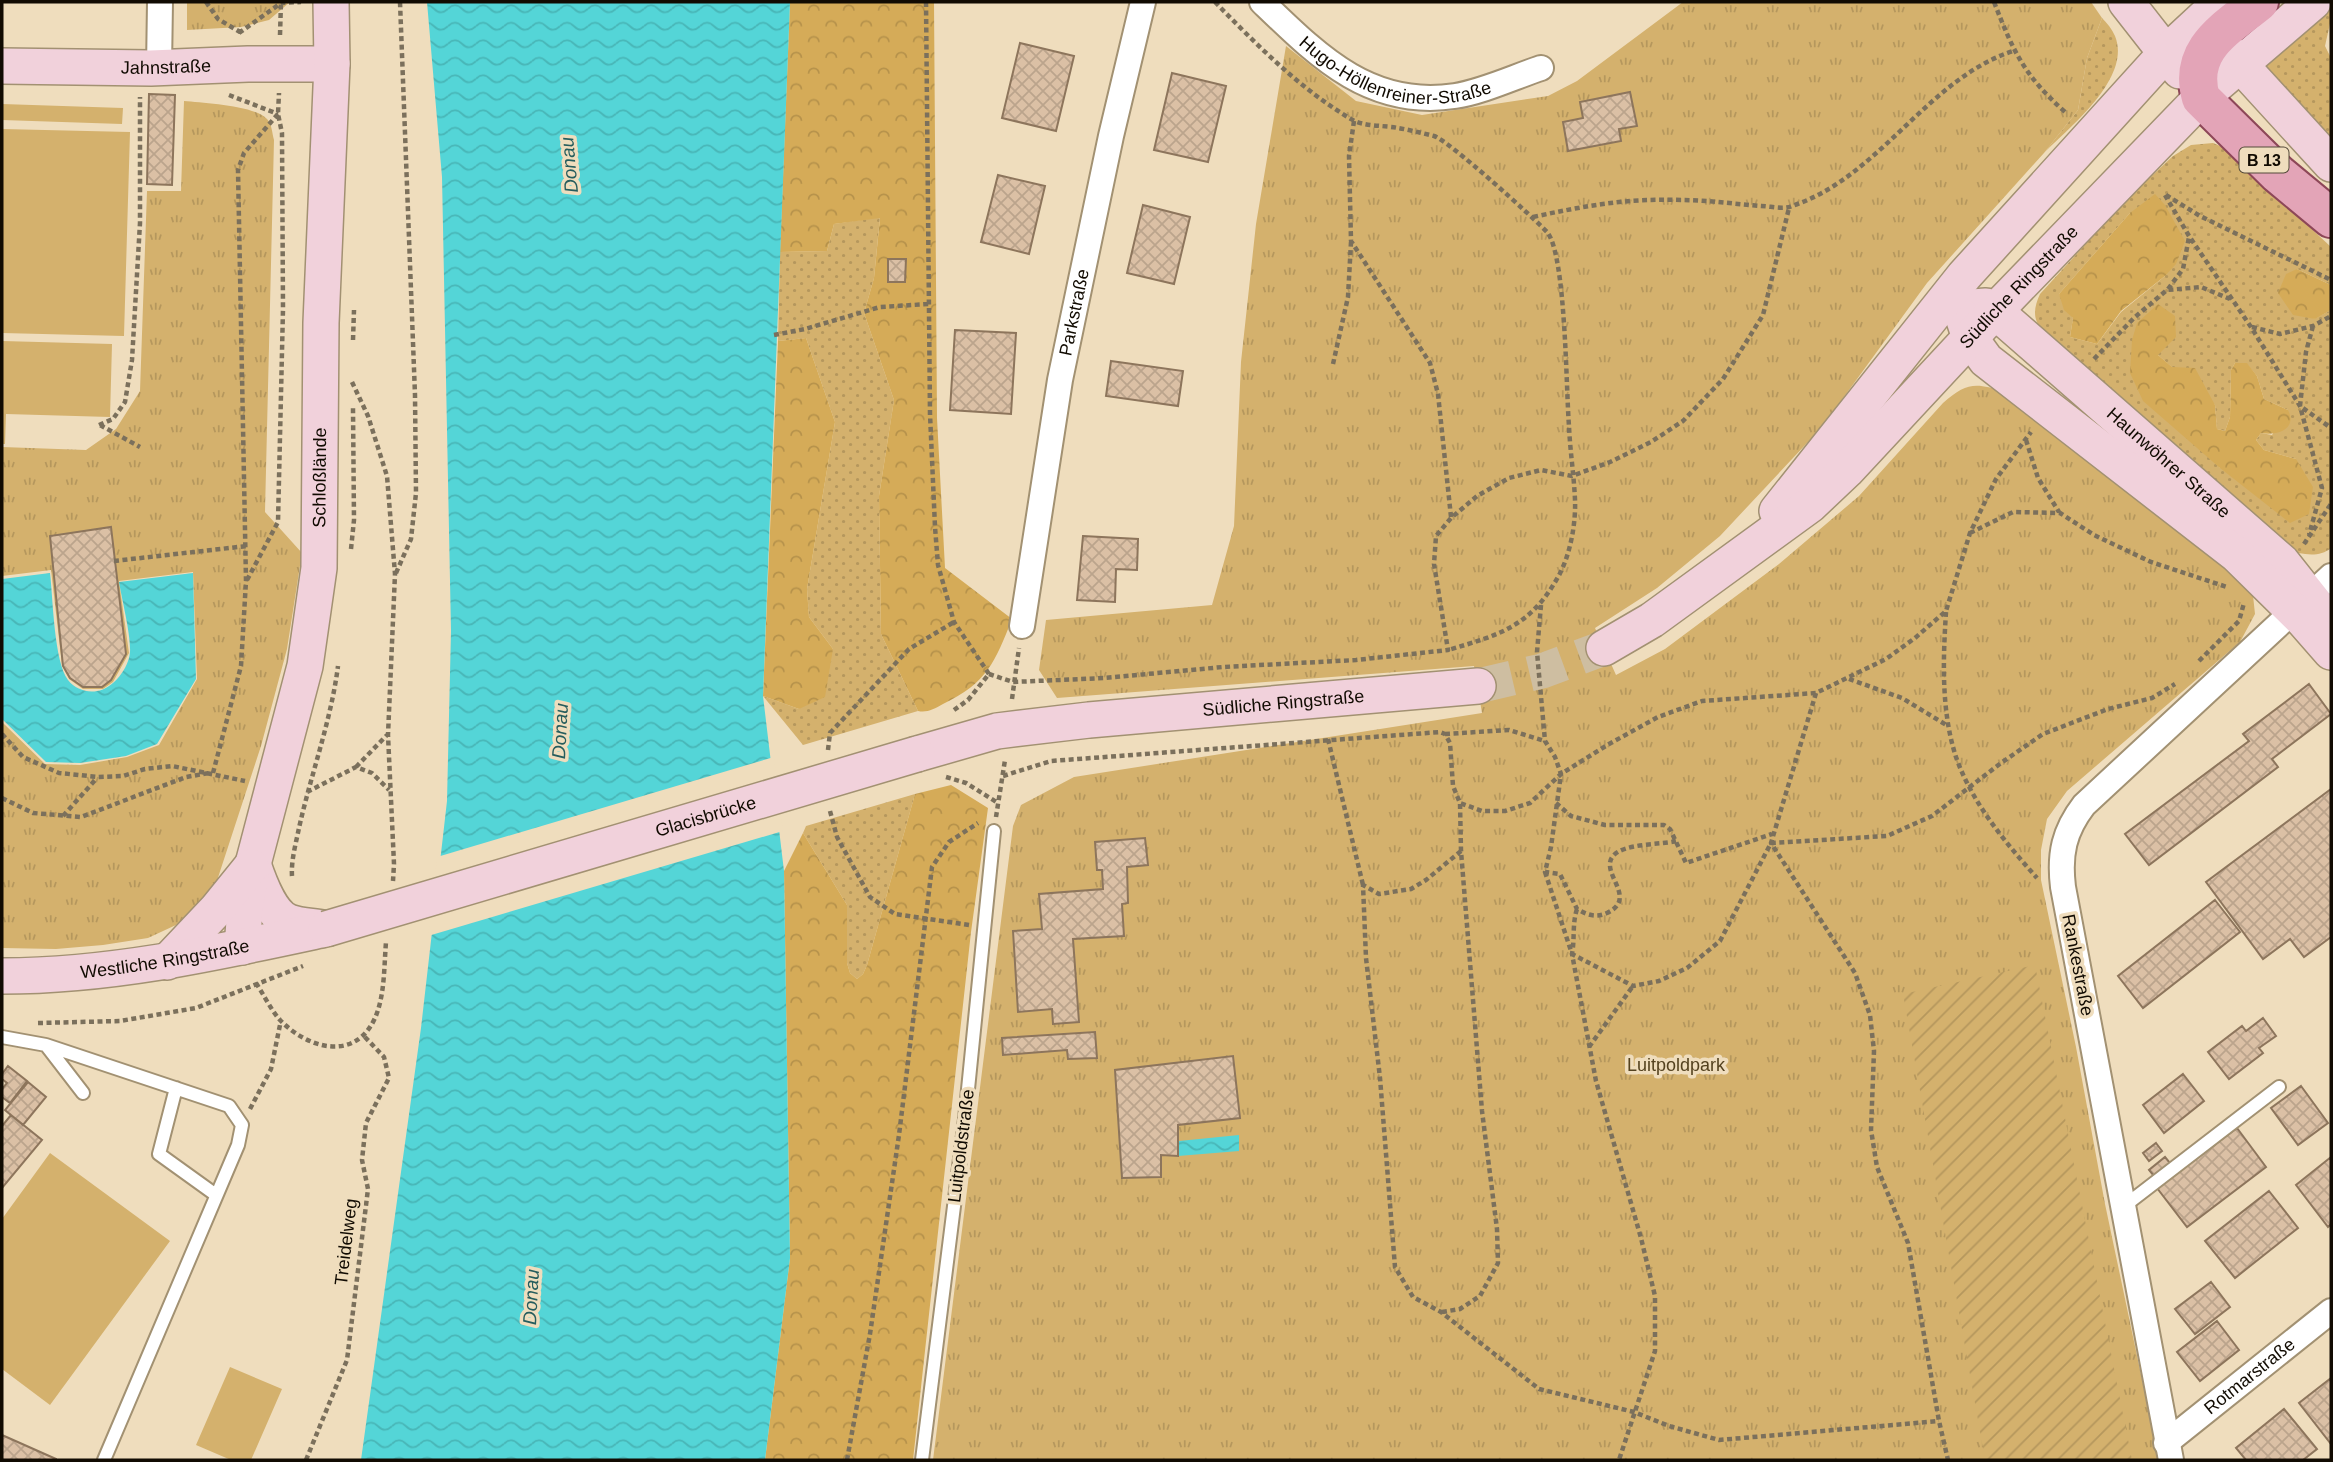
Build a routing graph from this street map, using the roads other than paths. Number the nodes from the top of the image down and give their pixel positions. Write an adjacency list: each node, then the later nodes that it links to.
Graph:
1 (160, 2): 12 (street)
2 (331, 2): 10 (main road, Schloßlände)
3 (1143, 2): 23 (street, Parkstraße)
4 (1262, 2): 13 (street, Hugo-Höllenreiner-Straße)
5 (2126, 2): 9 (main road)
6 (2259, 2): 8 (main road)
7 (2313, 2): 8 (main road)
8 (2213, 25): 9 (main road); 14 (main road); 15 (main road, B 13)
9 (2166, 53): 14 (main road); 17 (main road)
10 (332, 64): 12 (main road, Jahnstraße); 29 (main road, Schloßlände)
11 (2, 66): 12 (main road, Jahnstraße)
12 (151, 68)
13 (1541, 68)
14 (2201, 98): 16 (main road, B 13); 18 (main road, Südliche Ringstraße)
15 (2331, 163)
16 (2331, 218)
17 (1964, 276): 18 (main road); 19 (main road)
18 (1978, 330): 19 (main road, Südliche Ringstraße); 20 (main road); 21 (main road, Haunwöhrer Straße); 21 (main road, Haunwöhrer Straße)
19 (1918, 334): 20 (main road)
20 (1721, 569): 24 (main road)
21 (2311, 594): 22 (main road, Haunwöhrer Straße); 25 (main road, Haunwöhrer Straße); 40 (street, Rankestraße)
22 (2331, 624)
23 (1022, 626)
24 (1604, 648)
25 (2331, 652)
26 (1478, 686): 27 (main road, Südliche Ringstraße)
27 (1089, 720): 30 (main road, Glacisbrücke, bridge)
28 (995, 825): 44 (lane, Luitpoldstraße)
29 (253, 864): 30 (main road); 31 (main road, Schloßlände); 32 (main road)
30 (326, 929): 31 (main road, Westliche Ringstraße)
31 (242, 947): 32 (main road, Westliche Ringstraße)
32 (158, 964): 33 (main road, Westliche Ringstraße)
33 (2, 976)
34 (2, 1037): 35 (lane)
35 (46, 1045): 37 (lane); 38 (lane)
36 (2279, 1087): 40 (lane)
37 (176, 1088): 39 (lane); 39 (lane)
38 (83, 1093)
39 (216, 1195): 43 (lane)
40 (2123, 1207): 42 (street, Rankestraße)
41 (2331, 1311): 42 (street, Rotmarstraße)
42 (2169, 1451)
43 (104, 1460)
44 (922, 1460)

